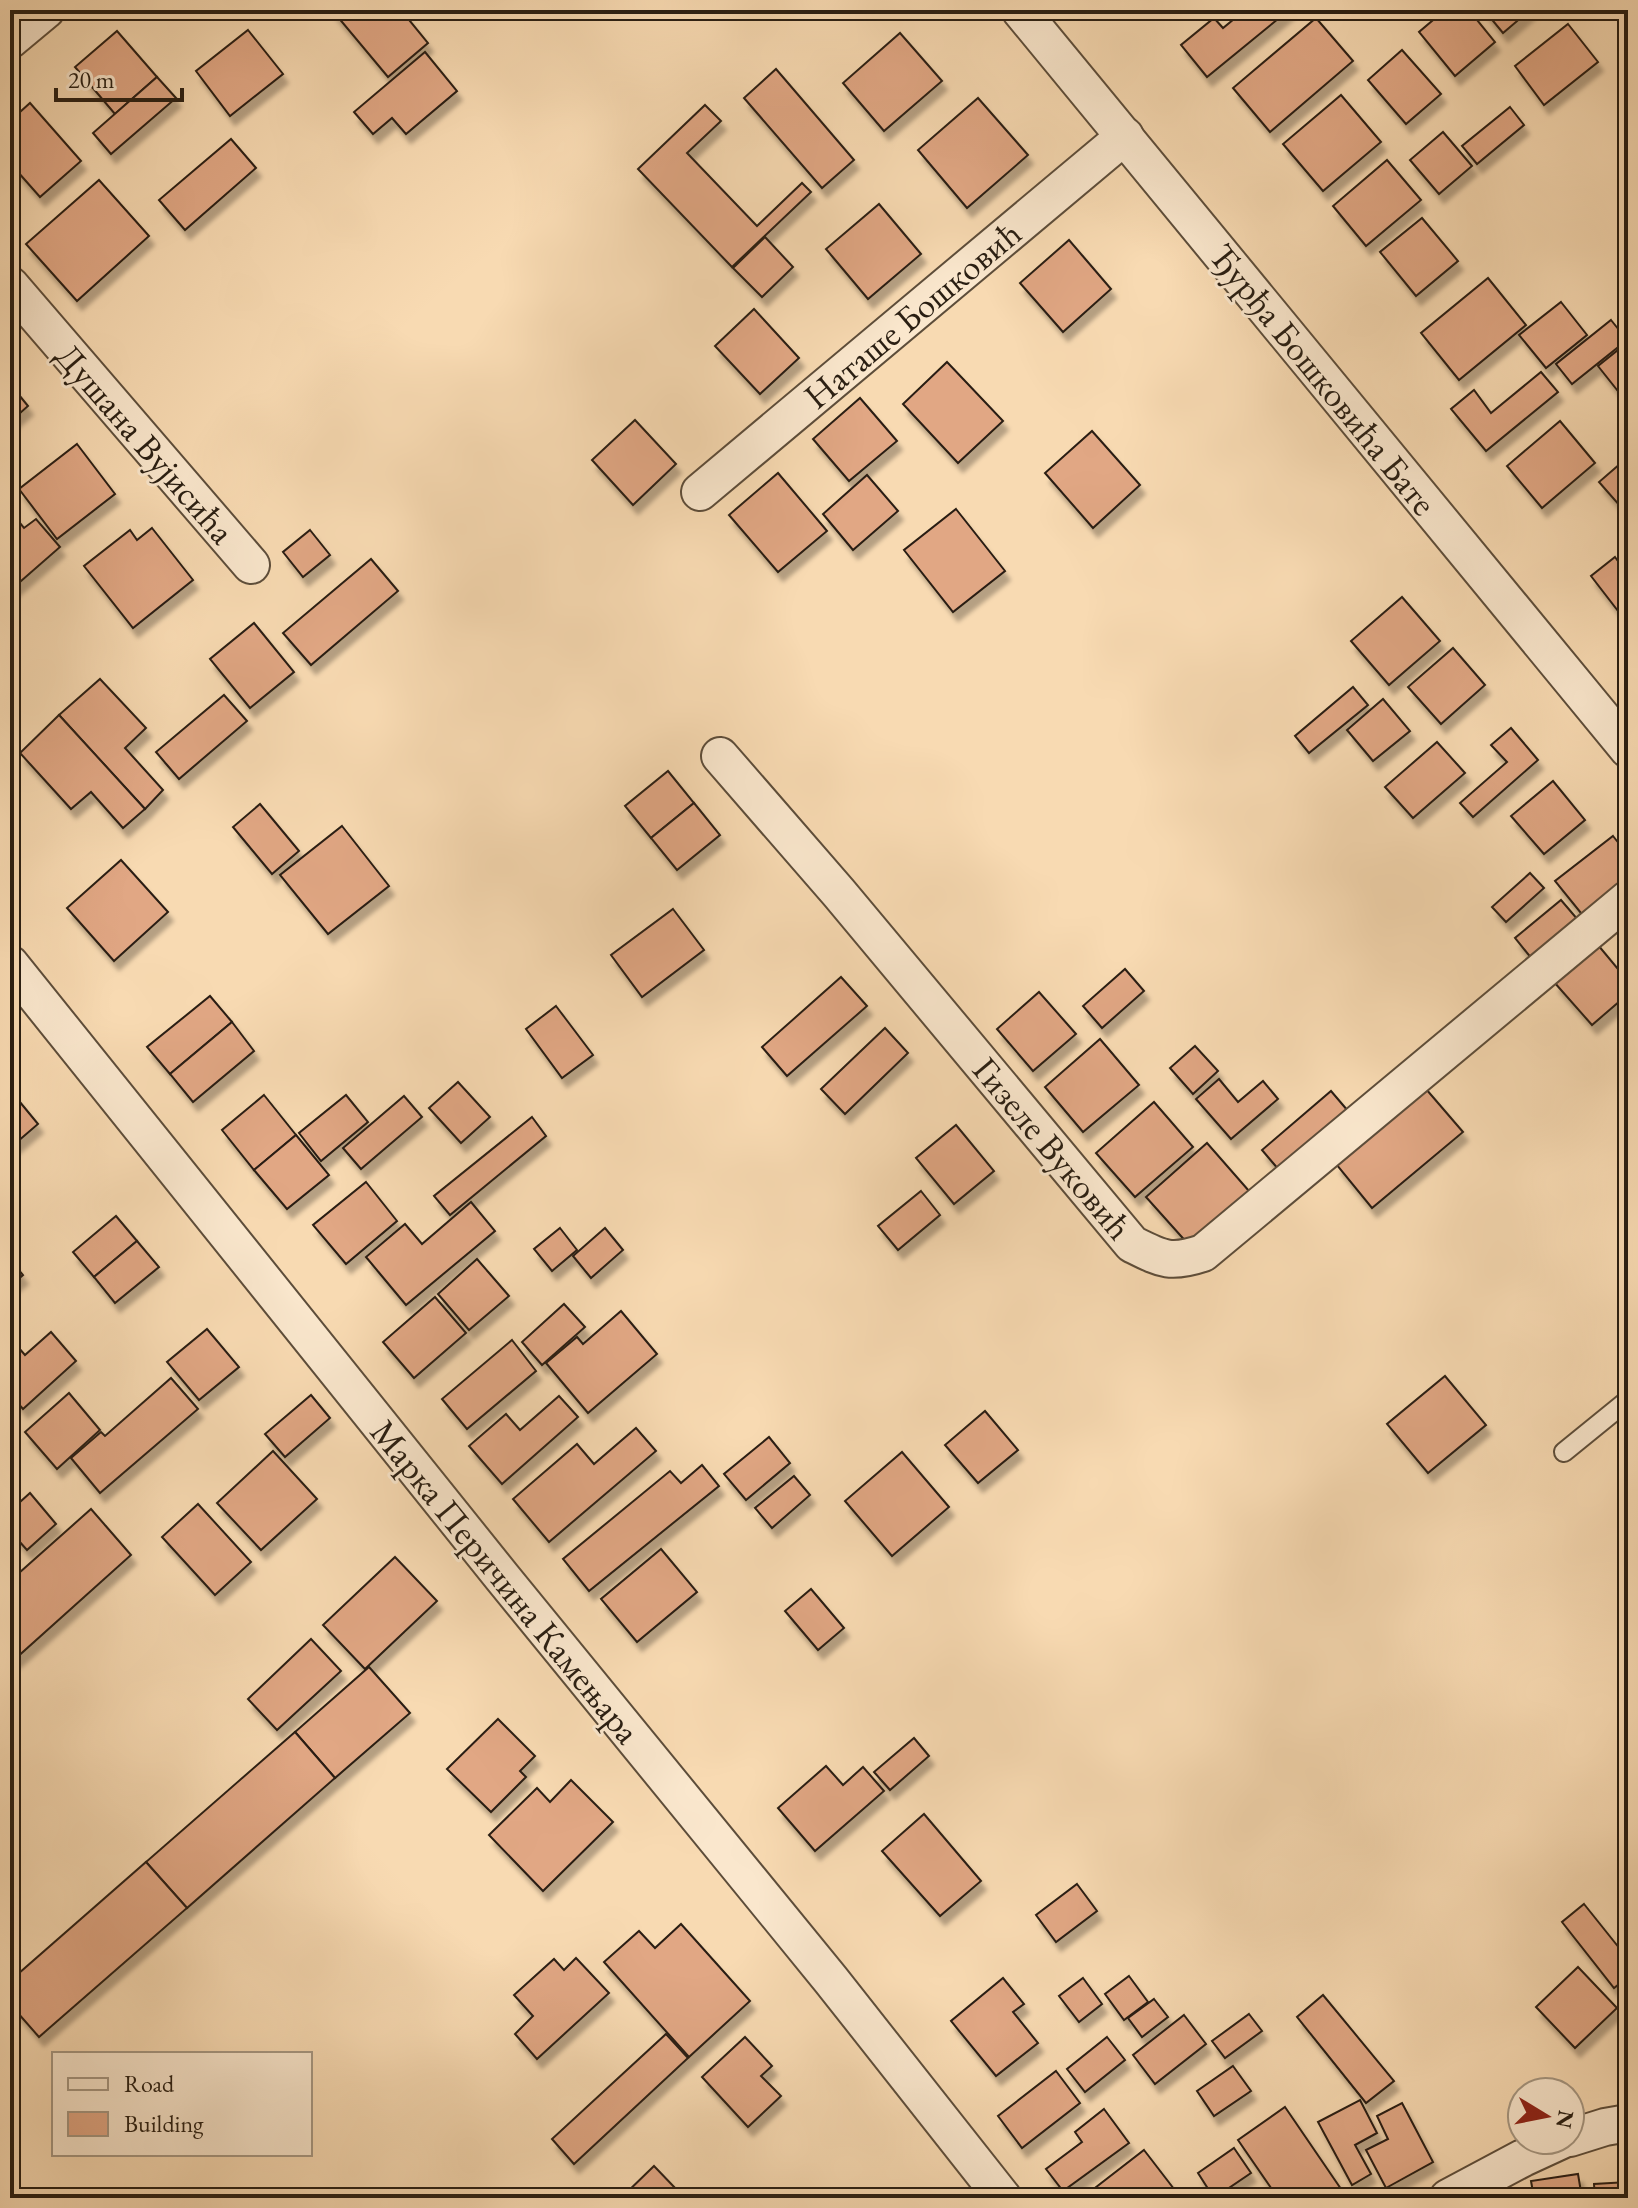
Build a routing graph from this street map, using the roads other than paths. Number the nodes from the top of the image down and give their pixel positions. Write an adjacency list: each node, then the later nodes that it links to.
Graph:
1 (46, 10): 3 (street)
2 (1020, 10): 4 (street, Ђурђа Бошковића Бате)
3 (10, 40)
4 (1125, 136): 6 (street, Наташе Бошковић); 8 (street, Ђурђа Бошковића Бате)
5 (10, 285): 7 (street, Душана Вујисића)
6 (700, 492)
7 (251, 565)
8 (1628, 749)
9 (720, 756): 10 (street, Гизеле Вуковић)
10 (1628, 899)
11 (10, 964): 17 (street, Марка Перичина Камењара)
12 (1628, 1400): 13 (lane)
13 (1564, 1452)
14 (1628, 2123): 15 (street)
15 (1586, 2133)
16 (1527, 2156): 18 (street)
17 (1003, 2198)
18 (1448, 2198)

